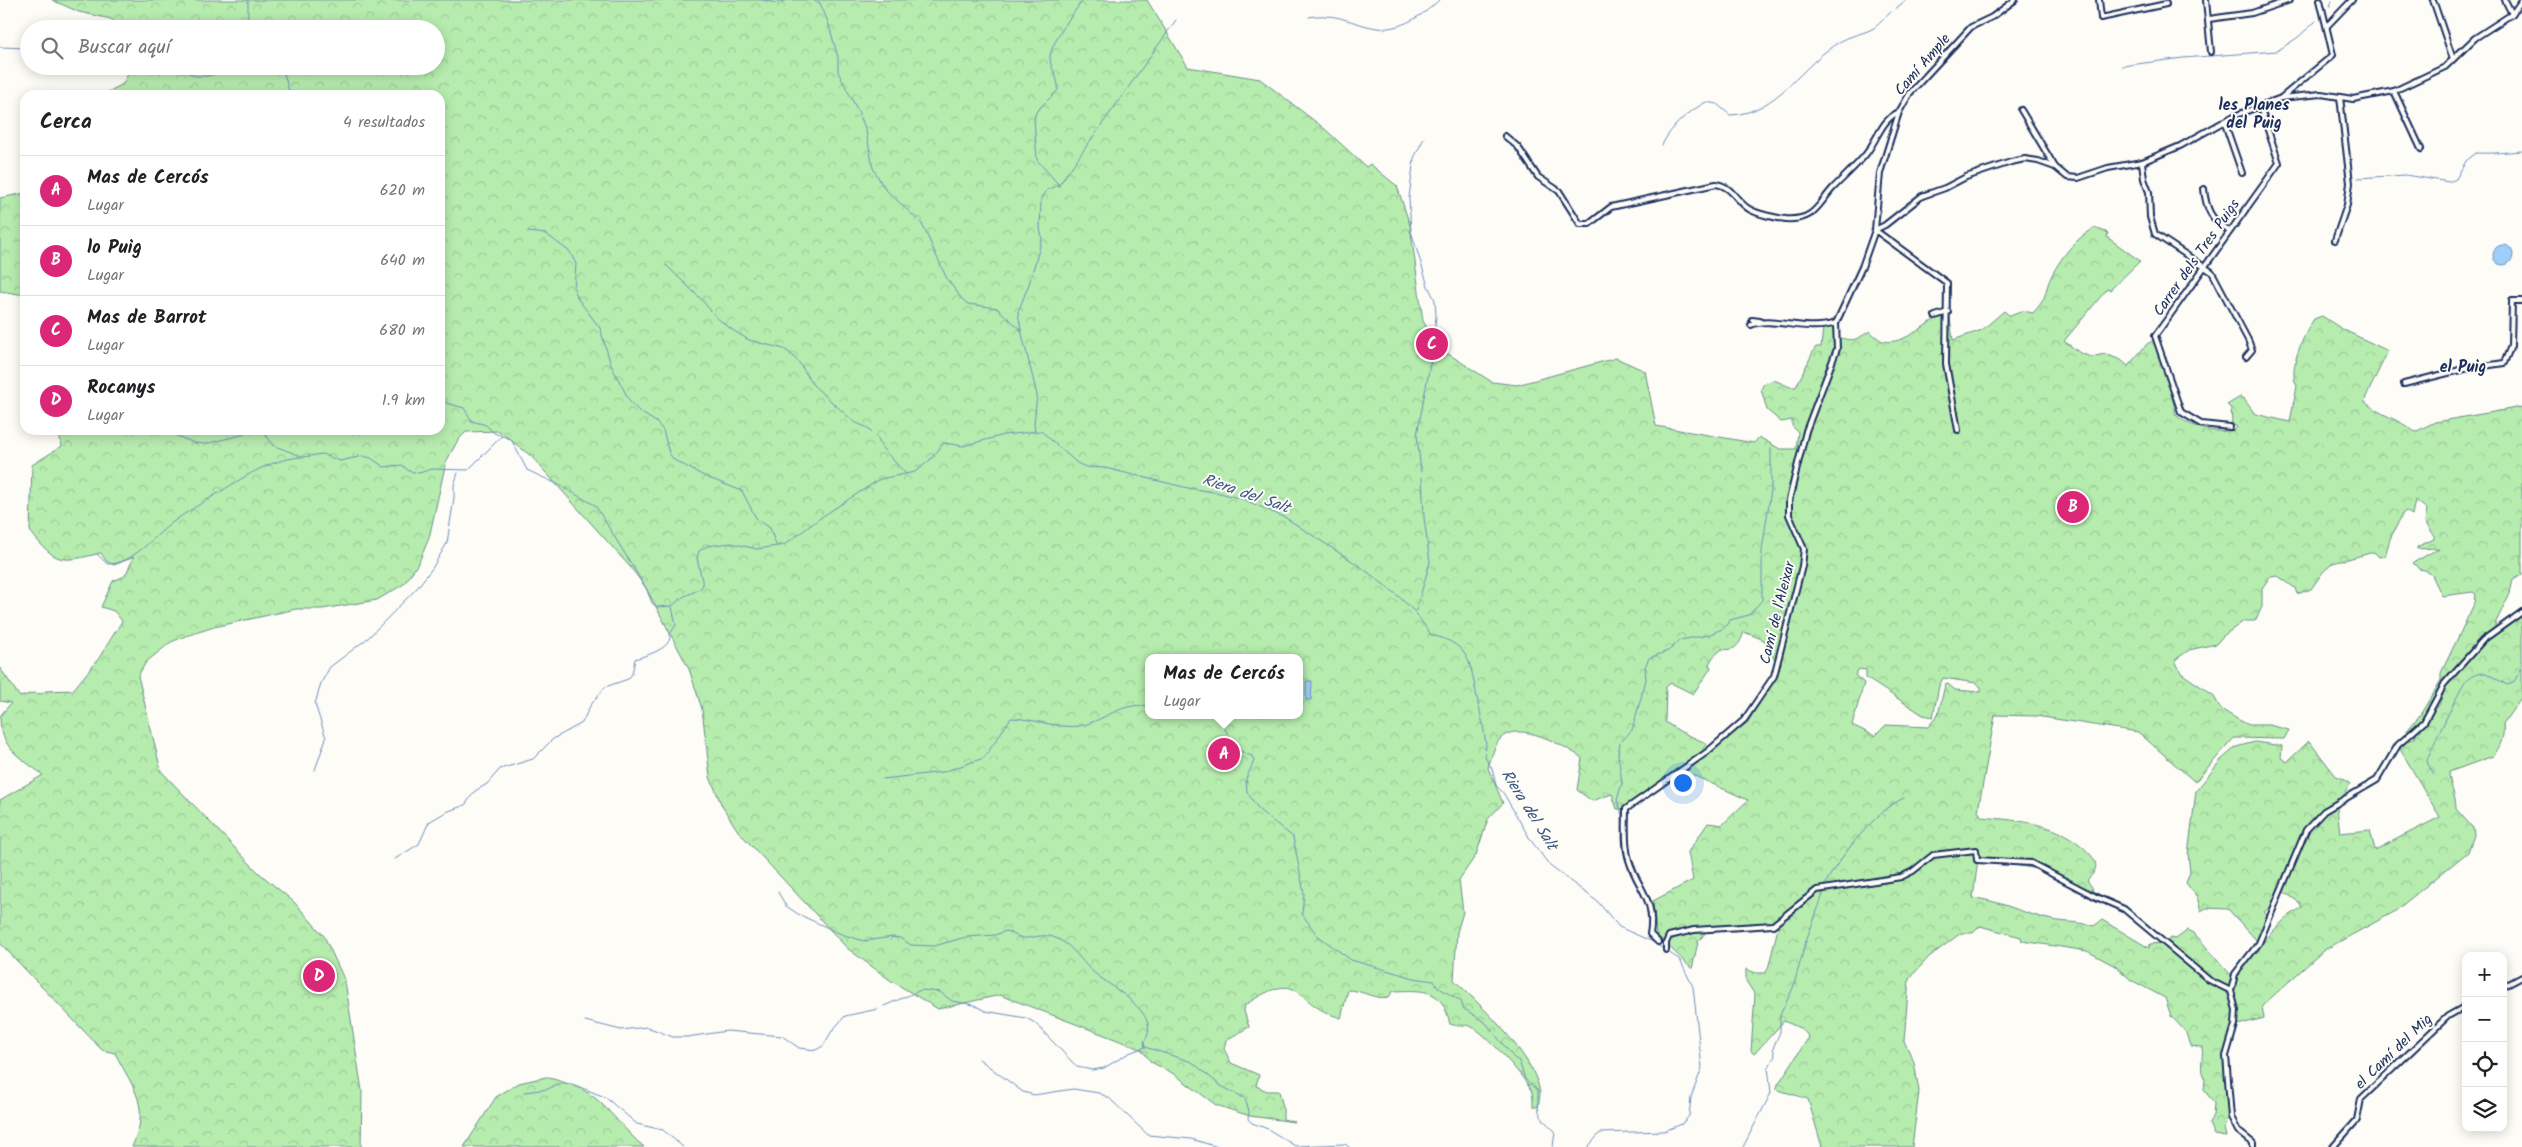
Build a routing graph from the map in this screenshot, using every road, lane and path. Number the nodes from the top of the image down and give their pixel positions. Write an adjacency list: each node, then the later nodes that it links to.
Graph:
1 (2015, 0): 21 (street, Camí Ample)
2 (2099, 0): 10 (street)
3 (2206, 0): 12 (street)
4 (2290, 0): 12 (street)
5 (2320, 0): 13 (street)
6 (2352, 0): 13 (street)
7 (2433, 0): 15 (street)
8 (2505, 0): 11 (street)
9 (2522, 0): 11 (street)
10 (2166, 4)
11 (2512, 14): 15 (street)
12 (2209, 20): 14 (street)
13 (2327, 26): 18 (street)
14 (2211, 52)
15 (2453, 58): 16 (street)
16 (2394, 91): 17 (street); 24 (street)
17 (2340, 97): 18 (street); 31 (street)
18 (2281, 98): 19 (street)
19 (2266, 103): 22 (street); 30 (street, Carrer dels Tres Puigs)
20 (2021, 110): 26 (street)
21 (1899, 112): 23 (street); 29 (street, Camí Ample)
22 (2224, 121): 25 (street); 27 (street)
23 (1505, 136)
24 (2421, 148)
25 (2142, 162): 26 (street); 32 (street)
26 (2055, 167): 29 (street)
27 (2242, 173)
28 (2204, 189): 30 (street)
29 (1875, 230): 34 (street); 37 (street, Camí de l'Aleixar)
30 (2229, 231): 32 (street, Carrer dels Tres Puigs)
31 (2334, 240)
32 (2205, 266): 38 (street); 40 (street, Carrer dels Tres Puigs)
33 (2522, 301): 39 (street)
34 (1948, 312): 35 (street); 41 (street)
35 (1935, 316)
36 (1752, 323): 37 (street)
37 (1836, 323): 43 (street, Camí de l'Aleixar)
38 (2246, 357)
39 (2404, 384)
40 (2230, 427)
41 (1958, 430)
42 (2522, 612): 47 (street)
43 (1658, 942)
44 (1666, 950): 47 (street)
45 (2522, 977): 46 (street)
46 (2507, 985)
47 (2232, 991): 49 (street)
48 (2462, 1008): 50 (street, el Camí del Mig)
49 (2253, 1147)
50 (2333, 1147)

